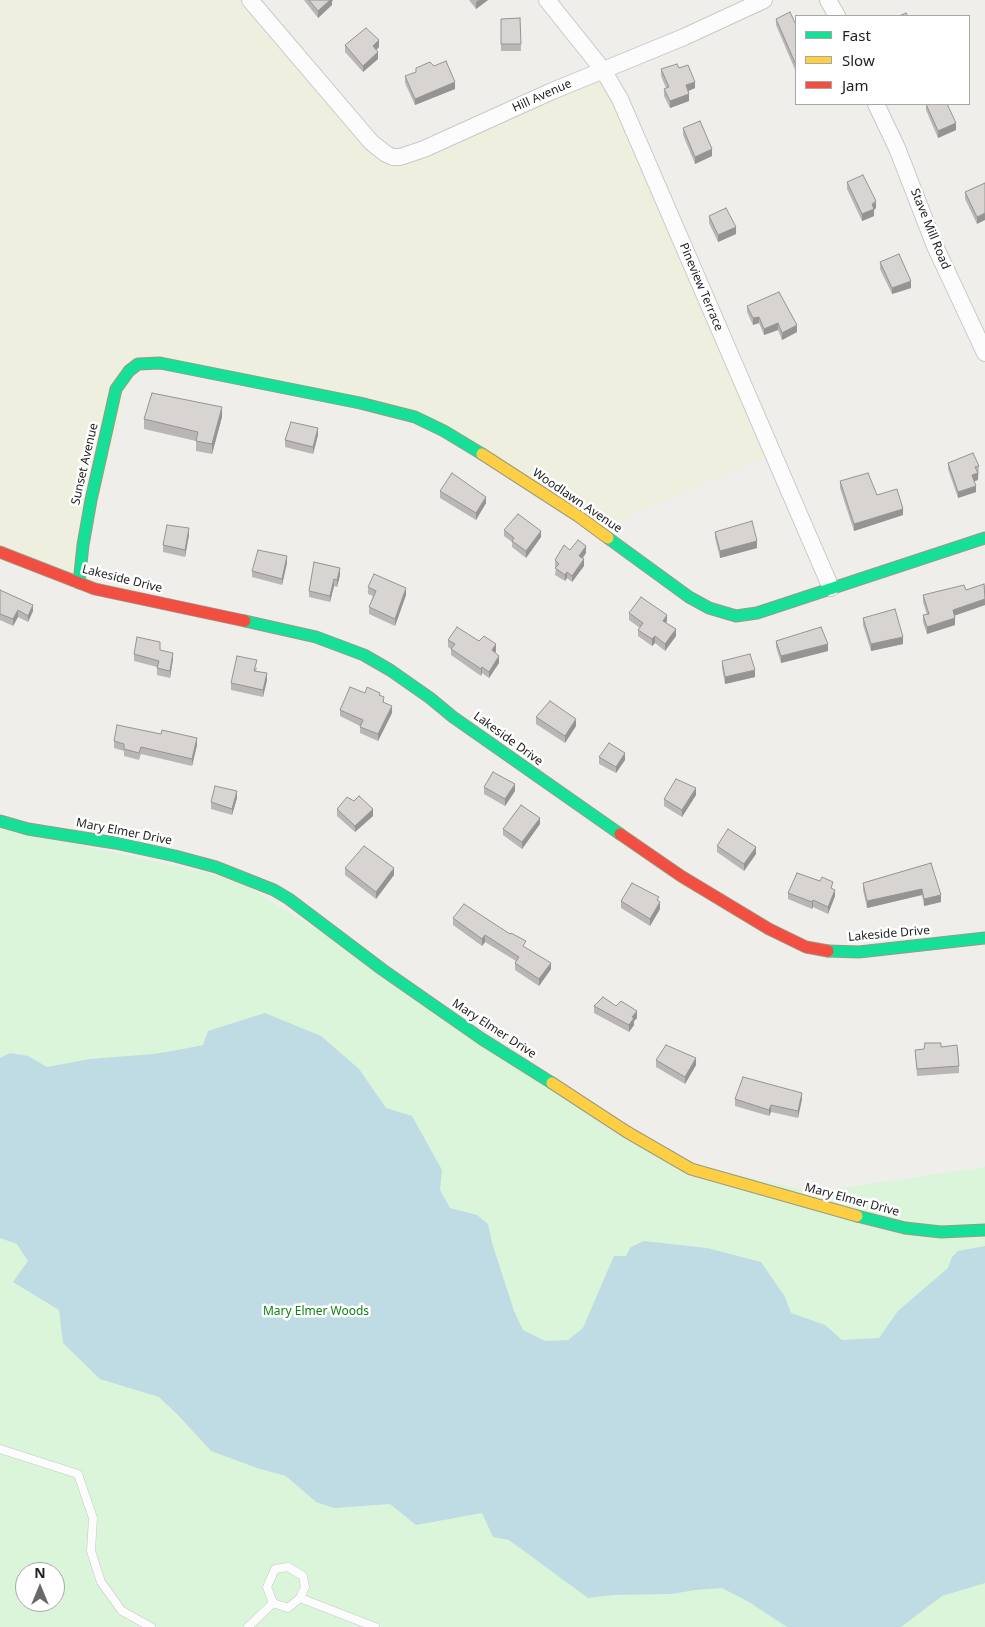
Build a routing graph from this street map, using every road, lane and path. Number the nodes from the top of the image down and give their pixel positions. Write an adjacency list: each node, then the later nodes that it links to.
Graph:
1 (250, 0): 6 (street, Hill Avenue)
2 (547, 0): 6 (street, Pineview Terrace)
3 (764, 0): 6 (street, Hill Avenue)
4 (828, 0): 5 (street)
5 (836, 15)
6 (603, 70): 13 (street, Pineview Terrace)
7 (876, 105): 8 (street, Stave Mill Road)
8 (985, 353)
9 (142, 363): 12 (street, Sunset Avenue); 13 (street, Woodlawn Avenue)
10 (985, 538): 13 (street, Woodlawn Avenue)
11 (0, 552): 12 (street, Lakeside Drive)
12 (79, 583): 15 (street, Lakeside Drive)
13 (831, 588)
14 (0, 821): 16 (street, Mary Elmer Drive)
15 (985, 938)
16 (985, 1230)
17 (0, 1449): 20 (lane)
18 (300, 1598): 19 (lane); 19 (lane); 22 (lane)
19 (273, 1603): 21 (lane)
20 (151, 1627)
21 (248, 1627)
22 (375, 1627)

